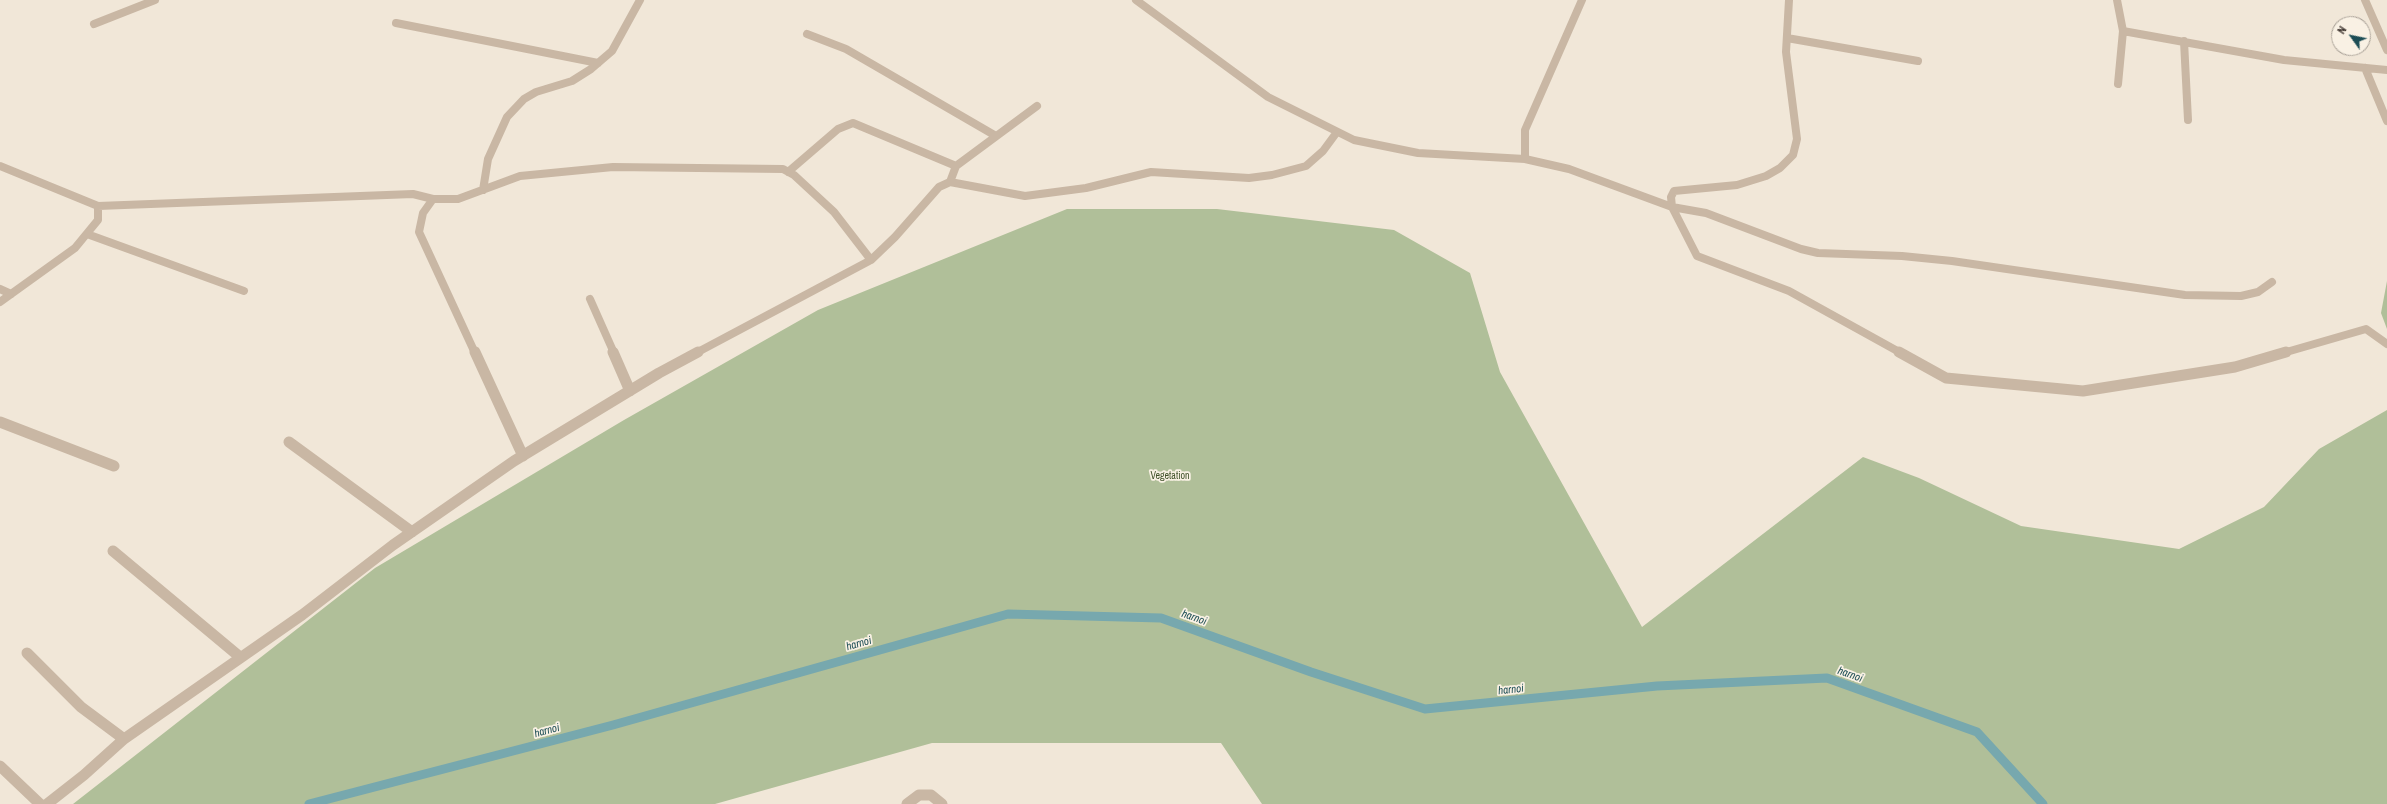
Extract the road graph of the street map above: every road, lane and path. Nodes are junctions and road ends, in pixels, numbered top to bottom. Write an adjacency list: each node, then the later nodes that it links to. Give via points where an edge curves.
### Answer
1 (155, 0): 8 (street)
2 (640, 0): 16 (street, via 612,51)
3 (1136, 0): 23 (street, via 1268,97)
4 (1582, 0): 25 (street, via 1525,130)
5 (1789, 0): 12 (street)
6 (2117, 0): 10 (street)
7 (2365, 0): 14 (street)
8 (94, 24)
9 (396, 24): 16 (street)
10 (2123, 31): 13 (street); 19 (street)
11 (807, 34): 24 (street, via 846,49)
12 (1787, 38): 15 (street); 33 (street, via 1789,80 1797,139 1793,155 1780,168 1766,176 1737,185 1674,191 1671,197)
13 (2184, 41): 17 (street, via 2284,60); 21 (street)
14 (2387, 50)
15 (1918, 61)
16 (598, 63): 30 (street, via 572,81 536,92 524,99 507,117 488,159)
17 (2364, 68): 18 (street); 22 (street)
18 (2387, 70)
19 (2118, 84)
20 (1037, 106): 24 (street)
21 (2188, 120)
22 (2387, 121)
23 (1337, 132): 25 (street, via 1354,140 1418,153); 29 (street, via 1323,151 1306,166 1272,176 1249,178 1151,172 1086,188 1025,196)
24 (996, 136): 27 (street)
25 (1525, 159): 33 (street, via 1569,169)
26 (0, 166): 32 (street)
27 (956, 166): 28 (street, via 853,123 838,129); 29 (street)
28 (788, 172): 30 (street, via 783,169 750,167 613,167 520,176); 35 (street, via 834,212)
29 (950, 182): 35 (street, via 939,187)
30 (483, 190): 31 (street, via 458,199)
31 (433, 199): 32 (street, via 413,194); 46 (street, via 423,213 419,232)
32 (98, 206): 34 (street, via 98,220)
33 (1672, 206): 36 (street, via 1706,213 1818,253 1902,256 1952,261 2185,295 2241,296 2258,292); 42 (street, via 1697,256 1789,291 1946,378 2082,391 2235,367 2366,330)
34 (87, 234): 38 (street); 39 (street, via 75,248)
35 (871, 260): 43 (street)
36 (2272, 282)
37 (0, 289): 39 (street)
38 (244, 291)
39 (11, 294): 41 (street)
40 (590, 299): 43 (street)
41 (0, 302)
42 (2387, 344)
43 (630, 391): 46 (street)
44 (0, 422): 47 (street)
45 (289, 442): 48 (street)
46 (523, 456): 48 (street)
47 (114, 466)
48 (412, 532): 51 (street, via 302,615)
49 (113, 551): 51 (street)
50 (27, 653): 52 (street, via 81,707)
51 (240, 657): 52 (street)
52 (124, 739): 55 (street)
53 (0, 766): 54 (street)
54 (40, 804)
55 (47, 804)
56 (907, 804): 57 (street, via 919,795 931,795)
57 (942, 804)

